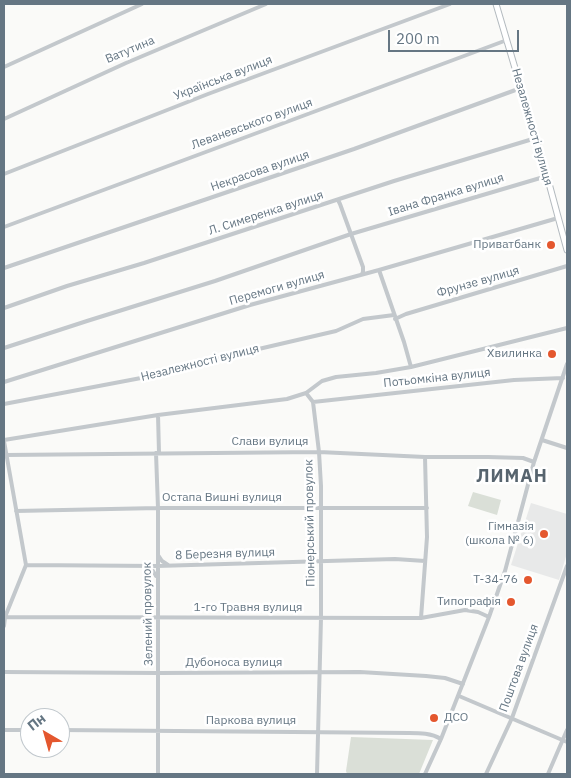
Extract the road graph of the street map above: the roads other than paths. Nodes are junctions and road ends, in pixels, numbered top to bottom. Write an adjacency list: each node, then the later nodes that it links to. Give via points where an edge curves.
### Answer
1 (142, 4): 6 (street)
2 (266, 4): 8 (street, Ватутина, via 126,62)
3 (450, 4): 10 (street, Українська вулиця)
4 (496, 4): 5 (main road, Незалежності вулиця)
5 (506, 40): 7 (main road, Незалежності вулиця); 14 (street, Леваневського вулиця)
6 (4, 67)
7 (521, 88): 9 (main road, Незалежності вулиця); 18 (street, Некрасова вулиця, via 308,165)
8 (4, 119)
9 (536, 138): 11 (main road, Незалежності вулиця); 12 (street, Л. Симеренка вулиця)
10 (4, 174)
11 (547, 176): 13 (main road, Незалежності вулиця); 15 (street, Івана Франка вулиця)
12 (338, 200): 15 (street); 21 (street, Л. Симеренка вулиця)
13 (558, 218): 16 (main road, Незалежності вулиця); 19 (street, Перемоги вулиця)
14 (4, 227)
15 (351, 234): 20 (street, via 363,267); 24 (street, Івана Франка вулиця)
16 (567, 250)
17 (567, 266): 22 (street, Фрунзе вулиця)
18 (4, 268)
19 (379, 270): 20 (street, Перемоги вулиця); 22 (street)
20 (362, 274): 28 (street, Перемоги вулиця, via 250,305)
21 (4, 308)
22 (395, 317): 26 (street); 31 (street, Незалежності вулиця, via 362,319 336,331 141,378)
23 (567, 328): 26 (street)
24 (4, 348)
25 (567, 364): 27 (street)
26 (411, 367): 29 (street, via 336,377 322,381)
27 (563, 378): 30 (street, Потьомкіна вулиця, via 514,380); 34 (street)
28 (4, 382)
29 (306, 393): 30 (street); 32 (street, via 287,399)
30 (313, 402): 36 (street, Піонерський провулок)
31 (4, 404)
32 (158, 415): 33 (street); 37 (street, Зелений провулок)
33 (4, 440): 38 (street)
34 (542, 440): 35 (street); 40 (street)
35 (567, 448)
36 (319, 452): 37 (street, Слави вулиця); 39 (street, Слави вулиця); 42 (street, Піонерський провулок)
37 (158, 453): 38 (street, Слави вулиця); 41 (street, Зелений провулок)
38 (6, 455): 44 (street)
39 (425, 457): 40 (street, Слави вулиця, via 523,458); 43 (street)
40 (534, 462): 55 (street, via 505,571)
41 (158, 508): 42 (street, Остапа Вишні вулиця); 44 (street, Остапа Вишні вулиця); 45 (street, Зелений провулок)
42 (321, 508): 43 (street, Остапа Вишні вулиця); 46 (street, Піонерський провулок)
43 (427, 508): 47 (street)
44 (16, 511): 48 (street)
45 (158, 552): 50 (street, Зелений провулок); 51 (street, via 158,557)
46 (320, 561): 47 (street, 8 Березня вулиця, via 395,558); 51 (street, 8 Березня вулиця); 57 (street, Піонерський провулок)
47 (425, 561): 58 (street)
48 (26, 564): 49 (street, 8 Березня вулиця); 54 (street)
49 (142, 566): 50 (street, 8 Березня вулиця); 53 (street, via 153,571)
50 (157, 566): 51 (street, 8 Березня вулиця); 53 (street, Зелений провулок)
51 (170, 566)
52 (567, 566): 65 (street, Поштова вулиця)
53 (158, 580): 56 (street, Зелений провулок)
54 (5, 617): 56 (street, 1-го Травня вулиця); 59 (street)
55 (489, 617): 58 (street, 1-го Травня вулиця, via 465,610); 63 (street)
56 (158, 618): 57 (street, 1-го Травня вулиця); 61 (street, Зелений провулок)
57 (321, 618): 58 (street, 1-го Травня вулиця); 62 (street, Піонерський провулок)
58 (421, 618)
59 (4, 624)
60 (4, 672): 61 (street, Дубоноса вулиця)
61 (158, 673): 62 (street, Дубоноса вулиця); 70 (street, Зелений провулок)
62 (319, 673): 63 (street, Дубоноса вулиця, via 426,676); 71 (street, Піонерський провулок)
63 (463, 684): 64 (street)
64 (459, 696): 65 (street); 72 (street)
65 (512, 718): 73 (street); 77 (street, Поштова вулиця)
66 (4, 730): 67 (street)
67 (20, 730)
68 (70, 730): 70 (street, Паркова вулиця)
69 (567, 730): 73 (street)
70 (158, 731): 71 (street, Паркова вулиця); 74 (street, Зелений провулок)
71 (318, 732): 72 (street, Паркова вулиця, via 428,734); 75 (street, Піонерський провулок)
72 (441, 739): 76 (street)
73 (565, 741): 78 (street)
74 (158, 774)
75 (318, 774)
76 (425, 774)
77 (486, 774)
78 (548, 774)

